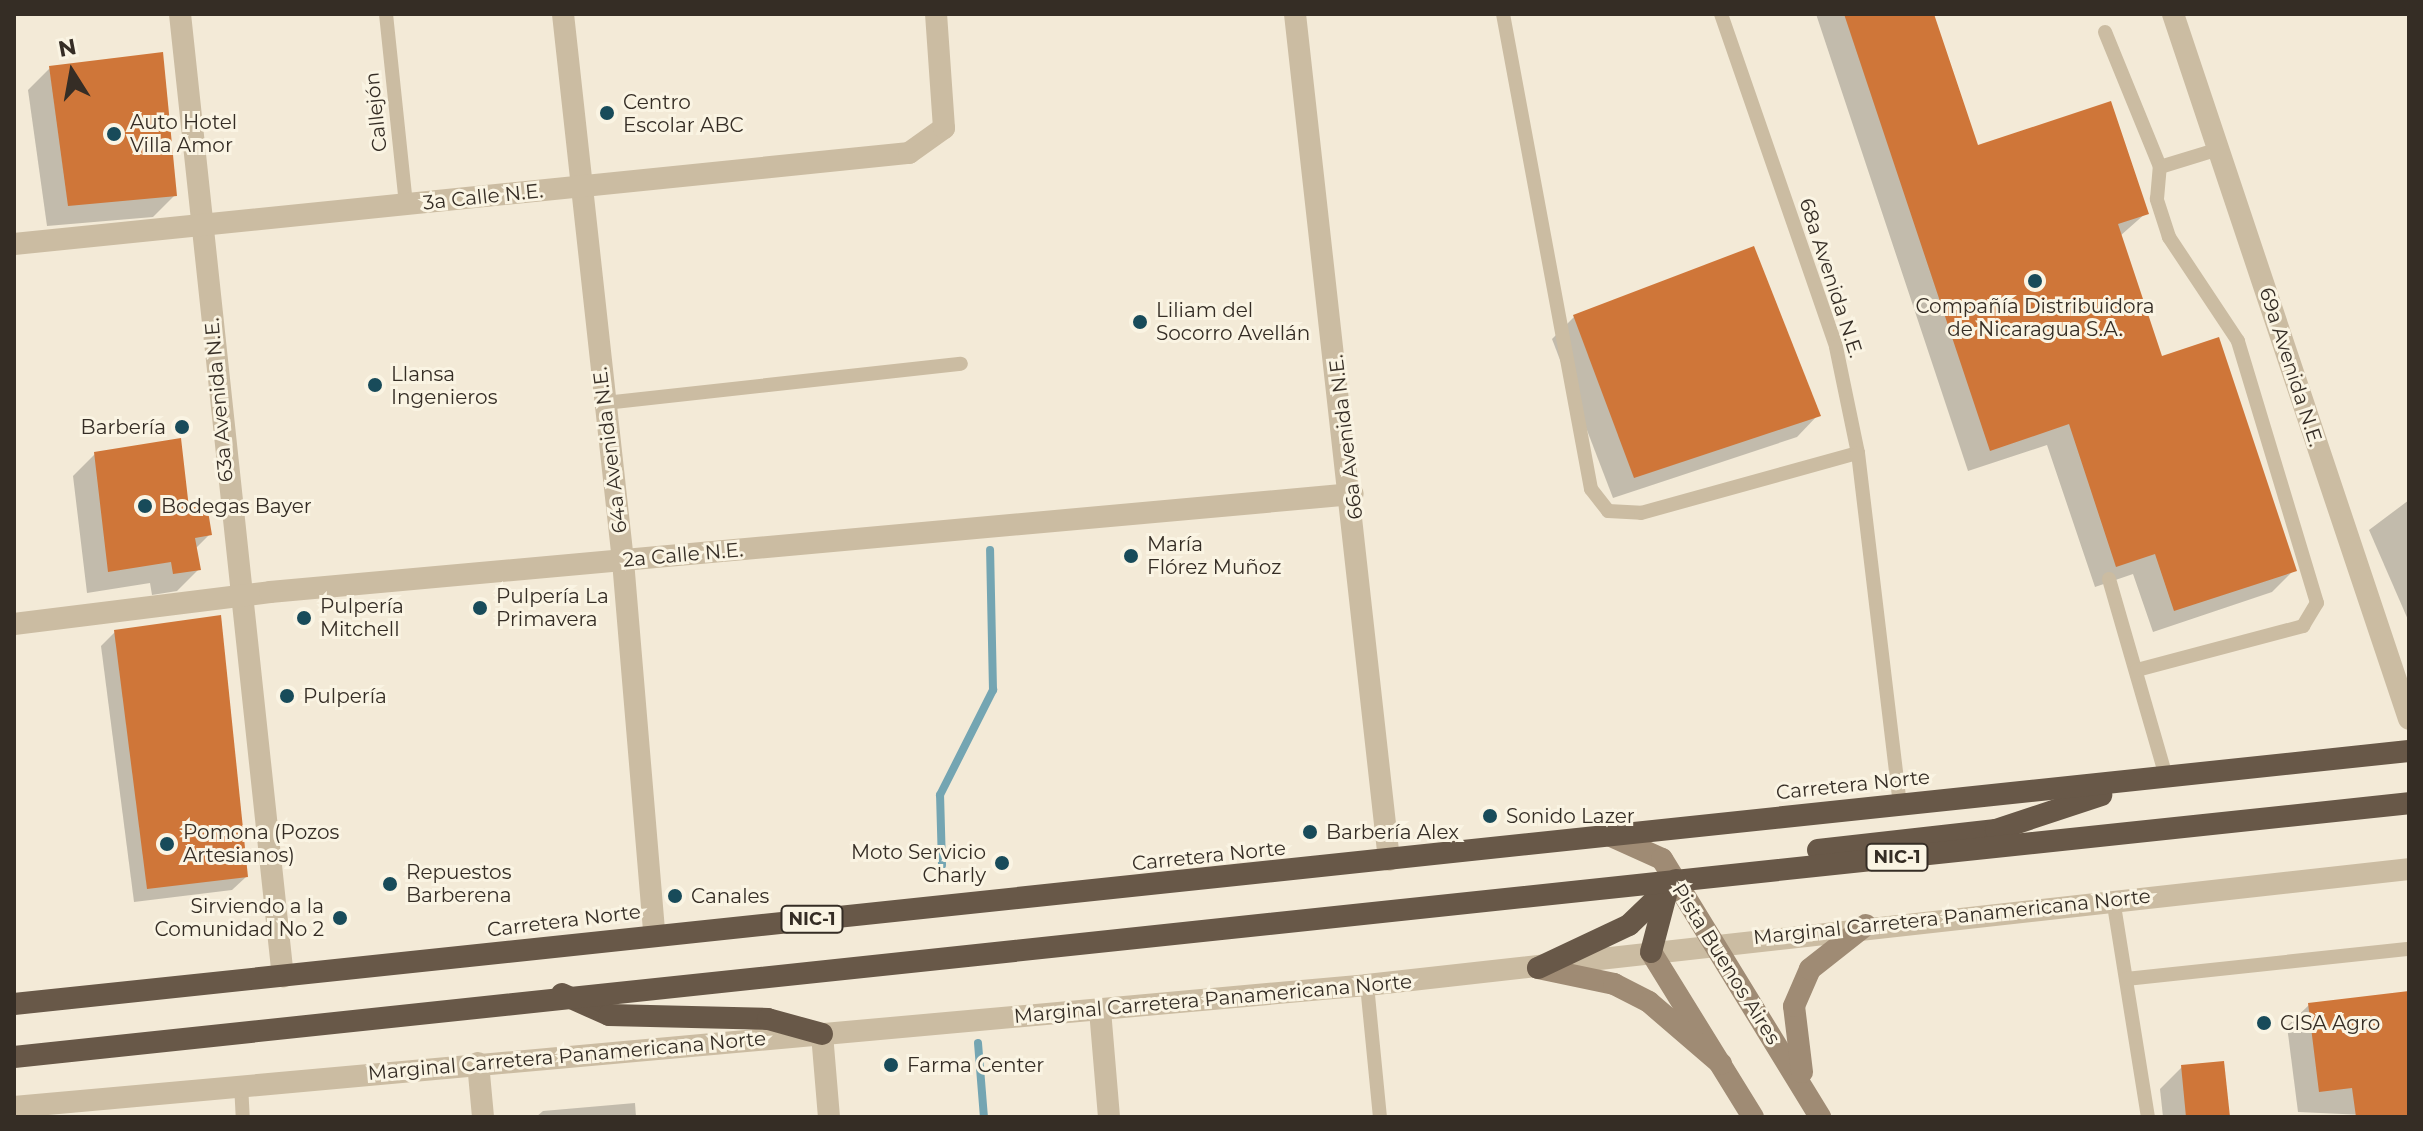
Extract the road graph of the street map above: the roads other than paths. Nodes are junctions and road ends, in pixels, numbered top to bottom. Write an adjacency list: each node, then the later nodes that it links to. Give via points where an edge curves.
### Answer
1 (180, 14): 14 (street, 63a Avenida N.E.)
2 (386, 14): 13 (lane, Callejón)
3 (563, 14): 12 (street, 64a Avenida N.E.)
4 (936, 14): 12 (street, 3a Calle N.E., via 944,128 909,153)
5 (1295, 14): 19 (street, 66a Avenida N.E.)
6 (1503, 14): 18 (lane, via 1591,489 1608,511 1641,513)
7 (1721, 14): 18 (lane, 68a Avenida N.E., via 1836,347)
8 (2173, 14): 10 (street, 69a Avenida N.E.)
9 (2105, 32): 11 (lane)
10 (2219, 149): 11 (lane); 25 (street, 69a Avenida N.E.)
11 (2160, 167): 24 (lane, via 2157,199 2169,237 2238,341 2317,603 2303,626)
12 (580, 187): 13 (street, 3a Calle N.E.); 17 (street, 64a Avenida N.E.)
13 (406, 205): 14 (street, 3a Calle N.E.)
14 (202, 226): 15 (street, 3a Calle N.E.); 22 (street, 63a Avenida N.E.)
15 (14, 244)
16 (961, 364): 17 (lane)
17 (605, 403): 20 (street, 64a Avenida N.E.)
18 (1858, 453): 29 (lane, 68a Avenida N.E.)
19 (1353, 494): 20 (street, 2a Calle N.E.); 32 (street, 66a Avenida N.E.)
20 (623, 561): 22 (street, 2a Calle N.E.); 37 (street, 64a Avenida N.E.)
21 (2109, 579): 24 (lane)
22 (237, 595): 23 (street, 2a Calle N.E.); 42 (street, 63a Avenida N.E.)
23 (14, 624)
24 (2137, 670): 27 (lane)
25 (2409, 719)
26 (2409, 751): 27 (highway, Carretera Norte / NIC-1)
27 (2167, 780): 28 (highway, Carretera Norte / NIC-1)
28 (2136, 784): 29 (highway, Carretera Norte / NIC-1); 34 (highway, via 1996,830 1712,862)
29 (1900, 803): 31 (highway, Carretera Norte / NIC-1)
30 (2409, 803): 34 (highway, NIC-1)
31 (1611, 836): 32 (highway, Carretera Norte / NIC-1); 34 (main road, Pista Buenos Aires, via 1642,845)
32 (1389, 860): 37 (highway, Carretera Norte / NIC-1)
33 (2409, 869): 35 (street, Marginal Carretera Panamericana Norte)
34 (1675, 881): 38 (main road, Pista Buenos Aires); 40 (highway, via 1659,905); 41 (highway, via 1629,925); 45 (highway, NIC-1)
35 (2113, 899): 36 (street, Marginal Carretera Panamericana Norte); 43 (lane)
36 (1866, 925): 38 (street, Marginal Carretera Panamericana Norte); 54 (main road, via 1810,969 1794,1006 1794,1050)
37 (654, 934): 42 (highway, Carretera Norte / NIC-1)
38 (1714, 943): 40 (street, Marginal Carretera Panamericana Norte); 54 (main road, Pista Buenos Aires)
39 (2409, 949): 43 (lane)
40 (1651, 952): 41 (street, Marginal Carretera Panamericana Norte); 51 (main road)
41 (1538, 968): 44 (street, Marginal Carretera Panamericana Norte); 51 (main road, via 1614,984 1649,1002)
42 (283, 977): 46 (highway, Carretera Norte / NIC-1)
43 (2126, 979): 61 (lane)
44 (1367, 985): 47 (street, Marginal Carretera Panamericana Norte); 59 (lane)
45 (561, 994): 48 (highway, via 609,1015 768,1019); 49 (highway, NIC-1)
46 (14, 1004)
47 (1100, 1010): 48 (street, Marginal Carretera Panamericana Norte); 58 (street)
48 (822, 1034): 50 (street, Marginal Carretera Panamericana Norte); 57 (street)
49 (14, 1057)
50 (478, 1063): 52 (street, Marginal Carretera Panamericana Norte); 56 (street)
51 (1721, 1064): 60 (main road)
52 (241, 1084): 53 (street, Marginal Carretera Panamericana Norte); 55 (lane)
53 (14, 1107)
54 (1817, 1112)
55 (243, 1117)
56 (483, 1117)
57 (829, 1117)
58 (1109, 1117)
59 (1380, 1117)
60 (1753, 1117)
61 (2148, 1117)

